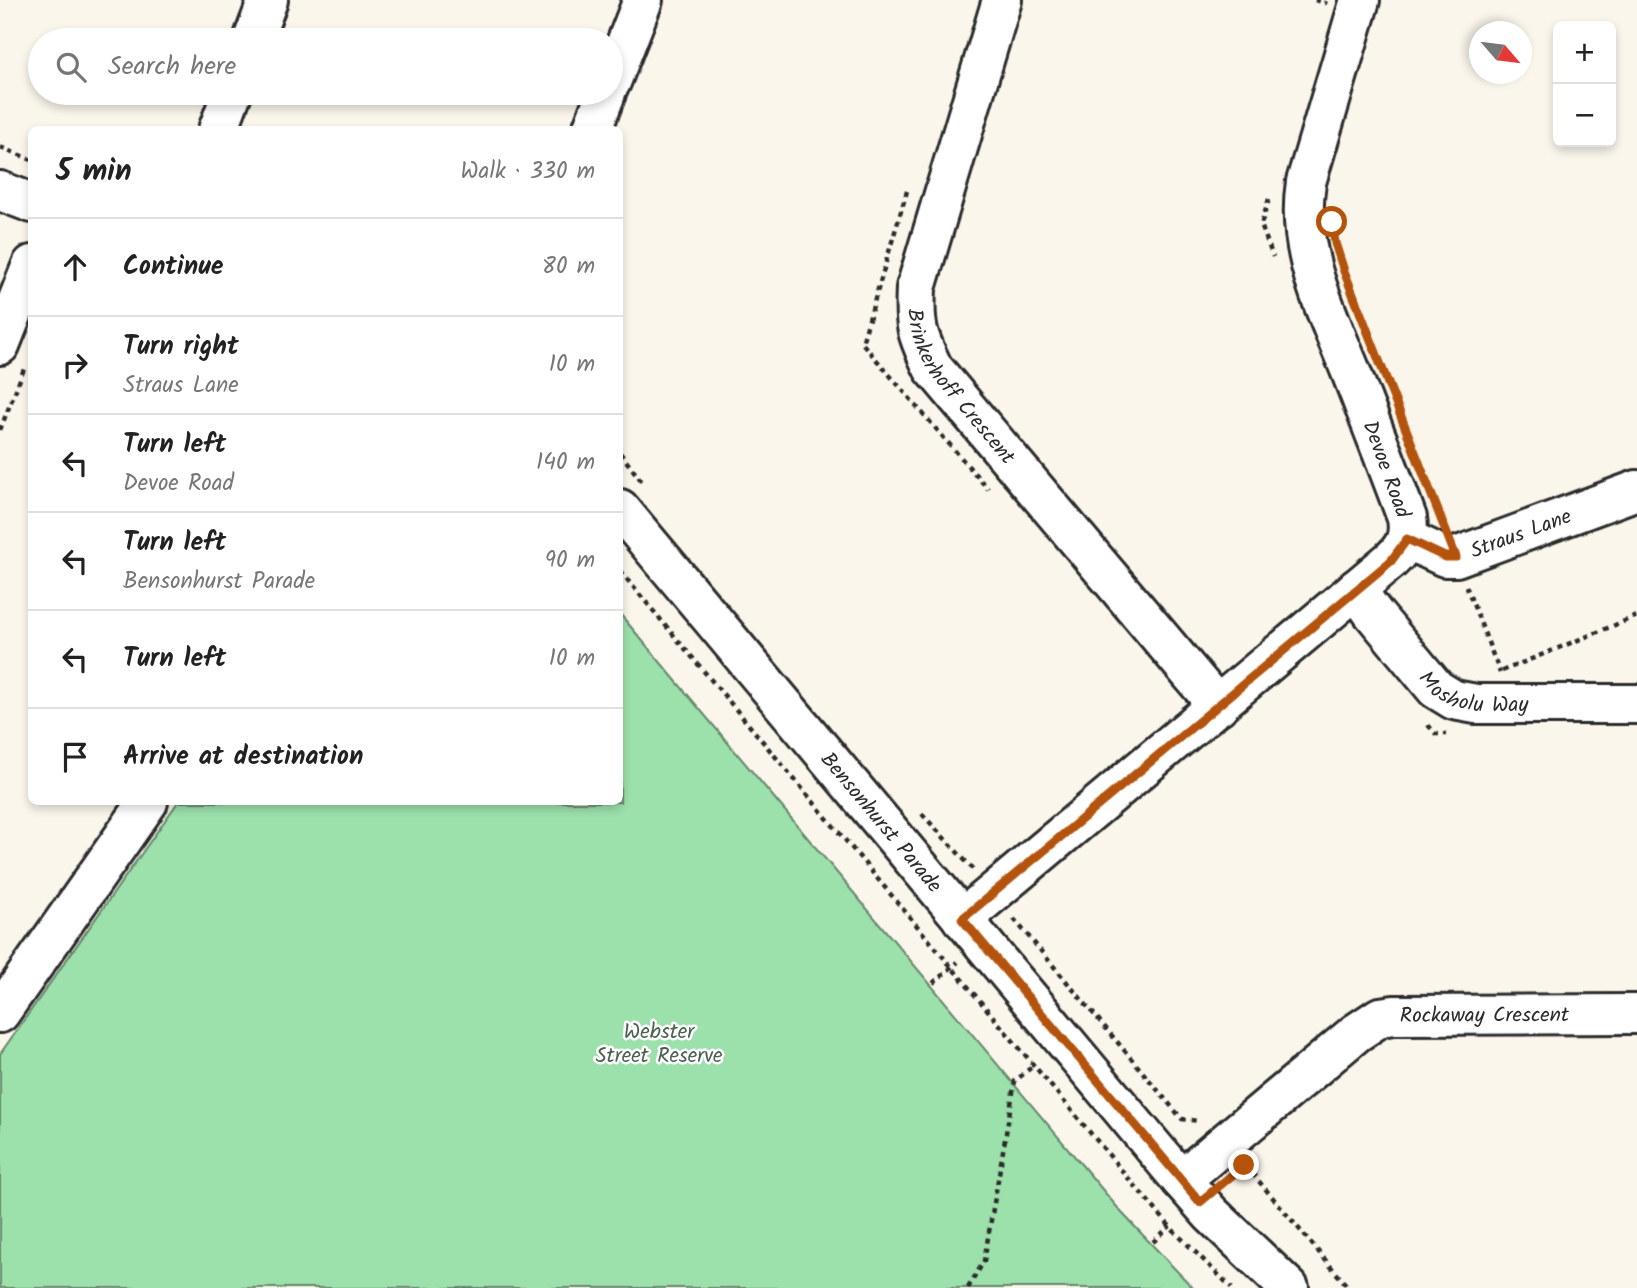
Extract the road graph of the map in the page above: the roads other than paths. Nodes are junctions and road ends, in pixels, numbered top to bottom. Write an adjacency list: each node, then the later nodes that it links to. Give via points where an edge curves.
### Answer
1 (268, 0): 5 (street)
2 (643, 0): 6 (street)
3 (1002, 0): 20 (street, Brinkerhoff Crescent, via 916,288 915,320 921,343 933,368)
4 (1360, 0): 17 (street, Devoe Road, via 1306,182 1303,230 1313,276 1408,518)
5 (258, 28)
6 (623, 51)
7 (227, 105): 9 (street)
8 (601, 105): 10 (street)
9 (220, 126)
10 (594, 126)
11 (0, 191): 12 (street)
12 (28, 202)
13 (28, 283): 14 (street)
14 (13, 352)
15 (1637, 490): 17 (street, Straus Lane, via 1456,557 1445,557)
16 (623, 513): 22 (street, Bensonhurst Parade)
17 (1407, 539): 18 (street, Devoe Road, via 1391,561)
18 (1356, 589): 19 (street, Mosholu Way, via 1436,688 1454,701); 20 (street, Devoe Road)
19 (1637, 704)
20 (1218, 706): 22 (street, Devoe Road)
21 (146, 805): 23 (street)
22 (962, 919): 25 (street, Bensonhurst Parade)
23 (0, 1013)
24 (1637, 1014): 25 (street, Rockaway Crescent, via 1380,1017 1356,1032)
25 (1190, 1191): 26 (street, Bensonhurst Parade)
26 (1289, 1288)

